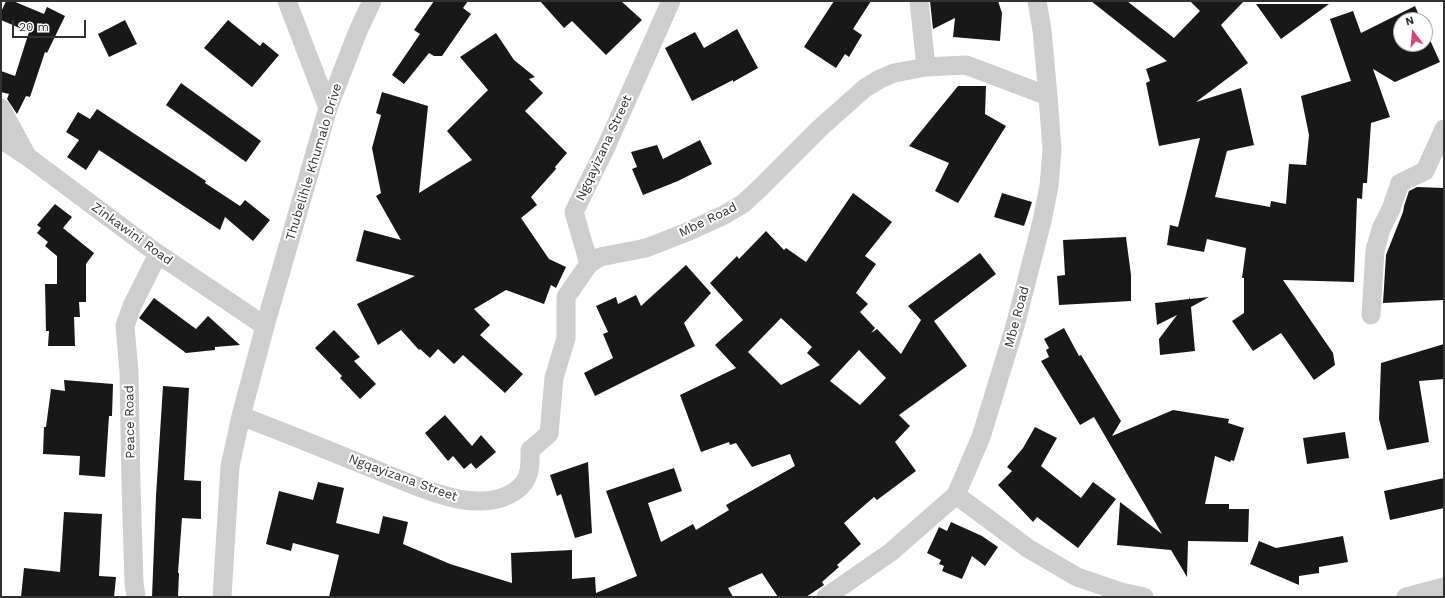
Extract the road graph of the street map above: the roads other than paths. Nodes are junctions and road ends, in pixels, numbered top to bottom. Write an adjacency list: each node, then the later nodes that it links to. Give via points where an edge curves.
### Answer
1 (287, 1): 9 (street)
2 (372, 1): 9 (street, Thubelihle Khumalo Drive)
3 (671, 1): 14 (street, Ngqayizana Street, via 574,212)
4 (919, 1): 6 (street)
5 (1037, 1): 7 (street)
6 (926, 67): 7 (street, Mbe Road, via 966,65); 14 (street, Mbe Road, via 894,73 865,88 820,128 761,188 724,215 646,248 600,257)
7 (1048, 96): 18 (street, Mbe Road, via 1052,150 1049,186 1042,221 1015,326 981,437)
8 (1, 108): 12 (street)
9 (328, 108): 16 (street, Thubelihle Khumalo Drive)
10 (1444, 129): 15 (street, via 1425,171 1400,183 1391,209 1380,229 1375,250)
11 (1, 139): 12 (street, Zinkawini Road)
12 (28, 157): 13 (street, Zinkawini Road)
13 (158, 254): 16 (street, Zinkawini Road); 20 (street, Peace Road, via 125,326 130,379 130,485)
14 (589, 264): 17 (street, Ngqayizana Street, via 566,297 566,338 554,378 549,434 530,450 527,478 520,488 510,494 480,502 462,500 411,484)
15 (1371, 315)
16 (265, 326): 17 (street)
17 (241, 416): 21 (street, via 230,466)
18 (956, 495): 22 (street, Mbe Road, via 891,552); 23 (street, via 1029,549 1077,576 1121,592)
19 (1444, 587): 24 (street)
20 (136, 597)
21 (222, 597)
22 (826, 597)
23 (1144, 597)
24 (1406, 597)

